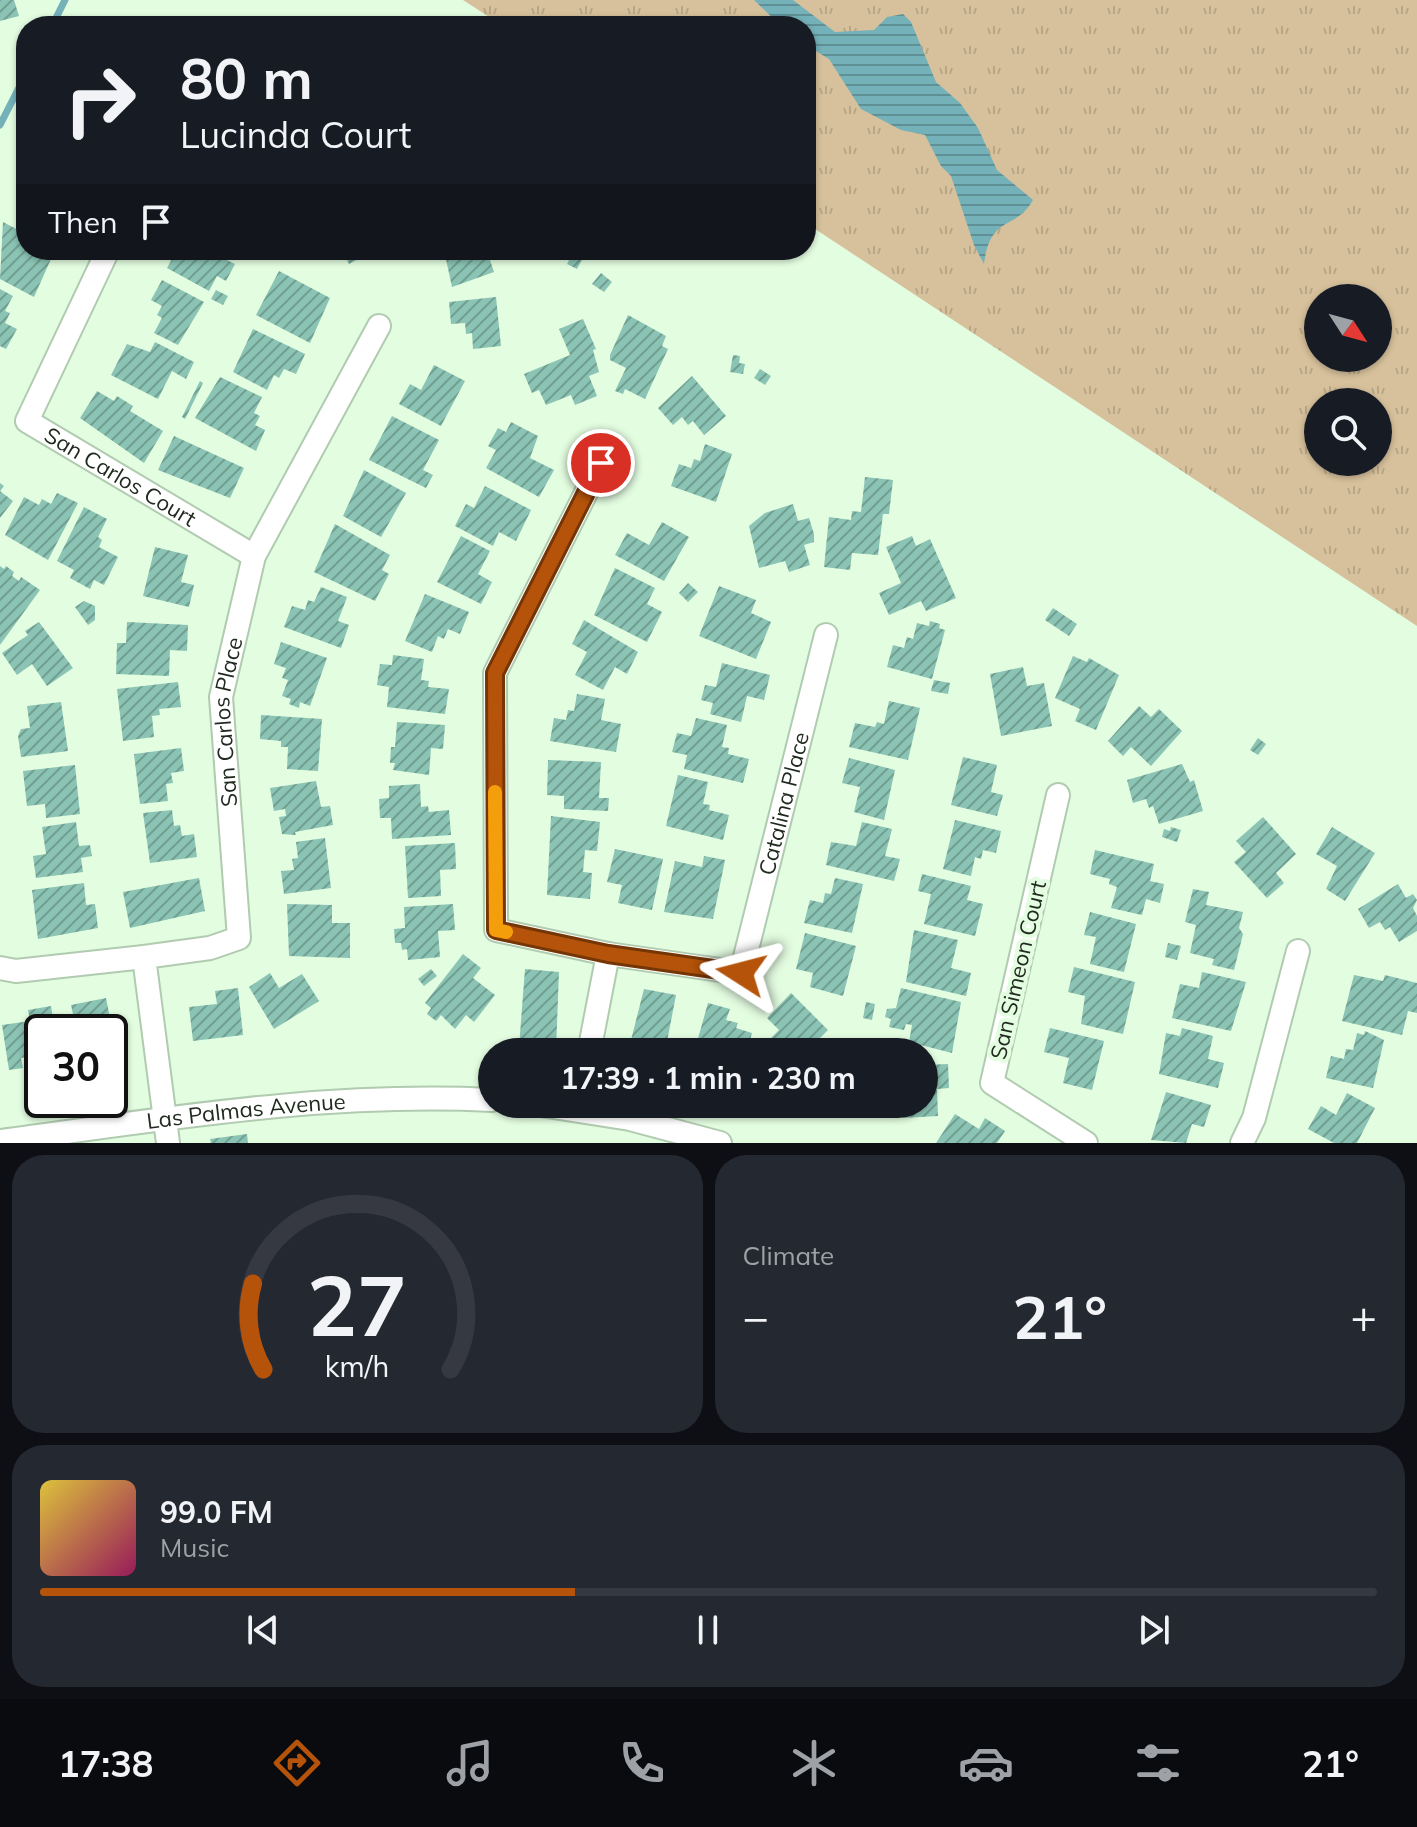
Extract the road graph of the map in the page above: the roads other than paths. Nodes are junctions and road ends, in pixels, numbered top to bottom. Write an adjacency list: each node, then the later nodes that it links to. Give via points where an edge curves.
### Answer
1 (103, 260): 4 (street, San Carlos Court, via 27,421)
2 (379, 326): 4 (street, San Carlos Place)
3 (601, 463): 8 (street, via 495,673 496,930)
4 (254, 556): 9 (street, San Carlos Place, via 221,697 239,938 210,948)
5 (826, 635): 8 (street, Catalina Place, via 741,973)
6 (1058, 795): 18 (street, San Simeon Court, via 992,1083)
7 (1298, 951): 19 (street, via 1254,1118)
8 (608, 954): 11 (street)
9 (144, 957): 10 (street, via 16,971); 14 (street)
10 (0, 968)
11 (592, 1038)
12 (478, 1099): 14 (street, Las Palmas Avenue, via 331,1099)
13 (626, 1118): 17 (street)
14 (165, 1119): 15 (street, Las Palmas Avenue); 16 (street)
15 (0, 1141)
16 (168, 1143)
17 (720, 1143)
18 (1086, 1143)
19 (1242, 1143)

